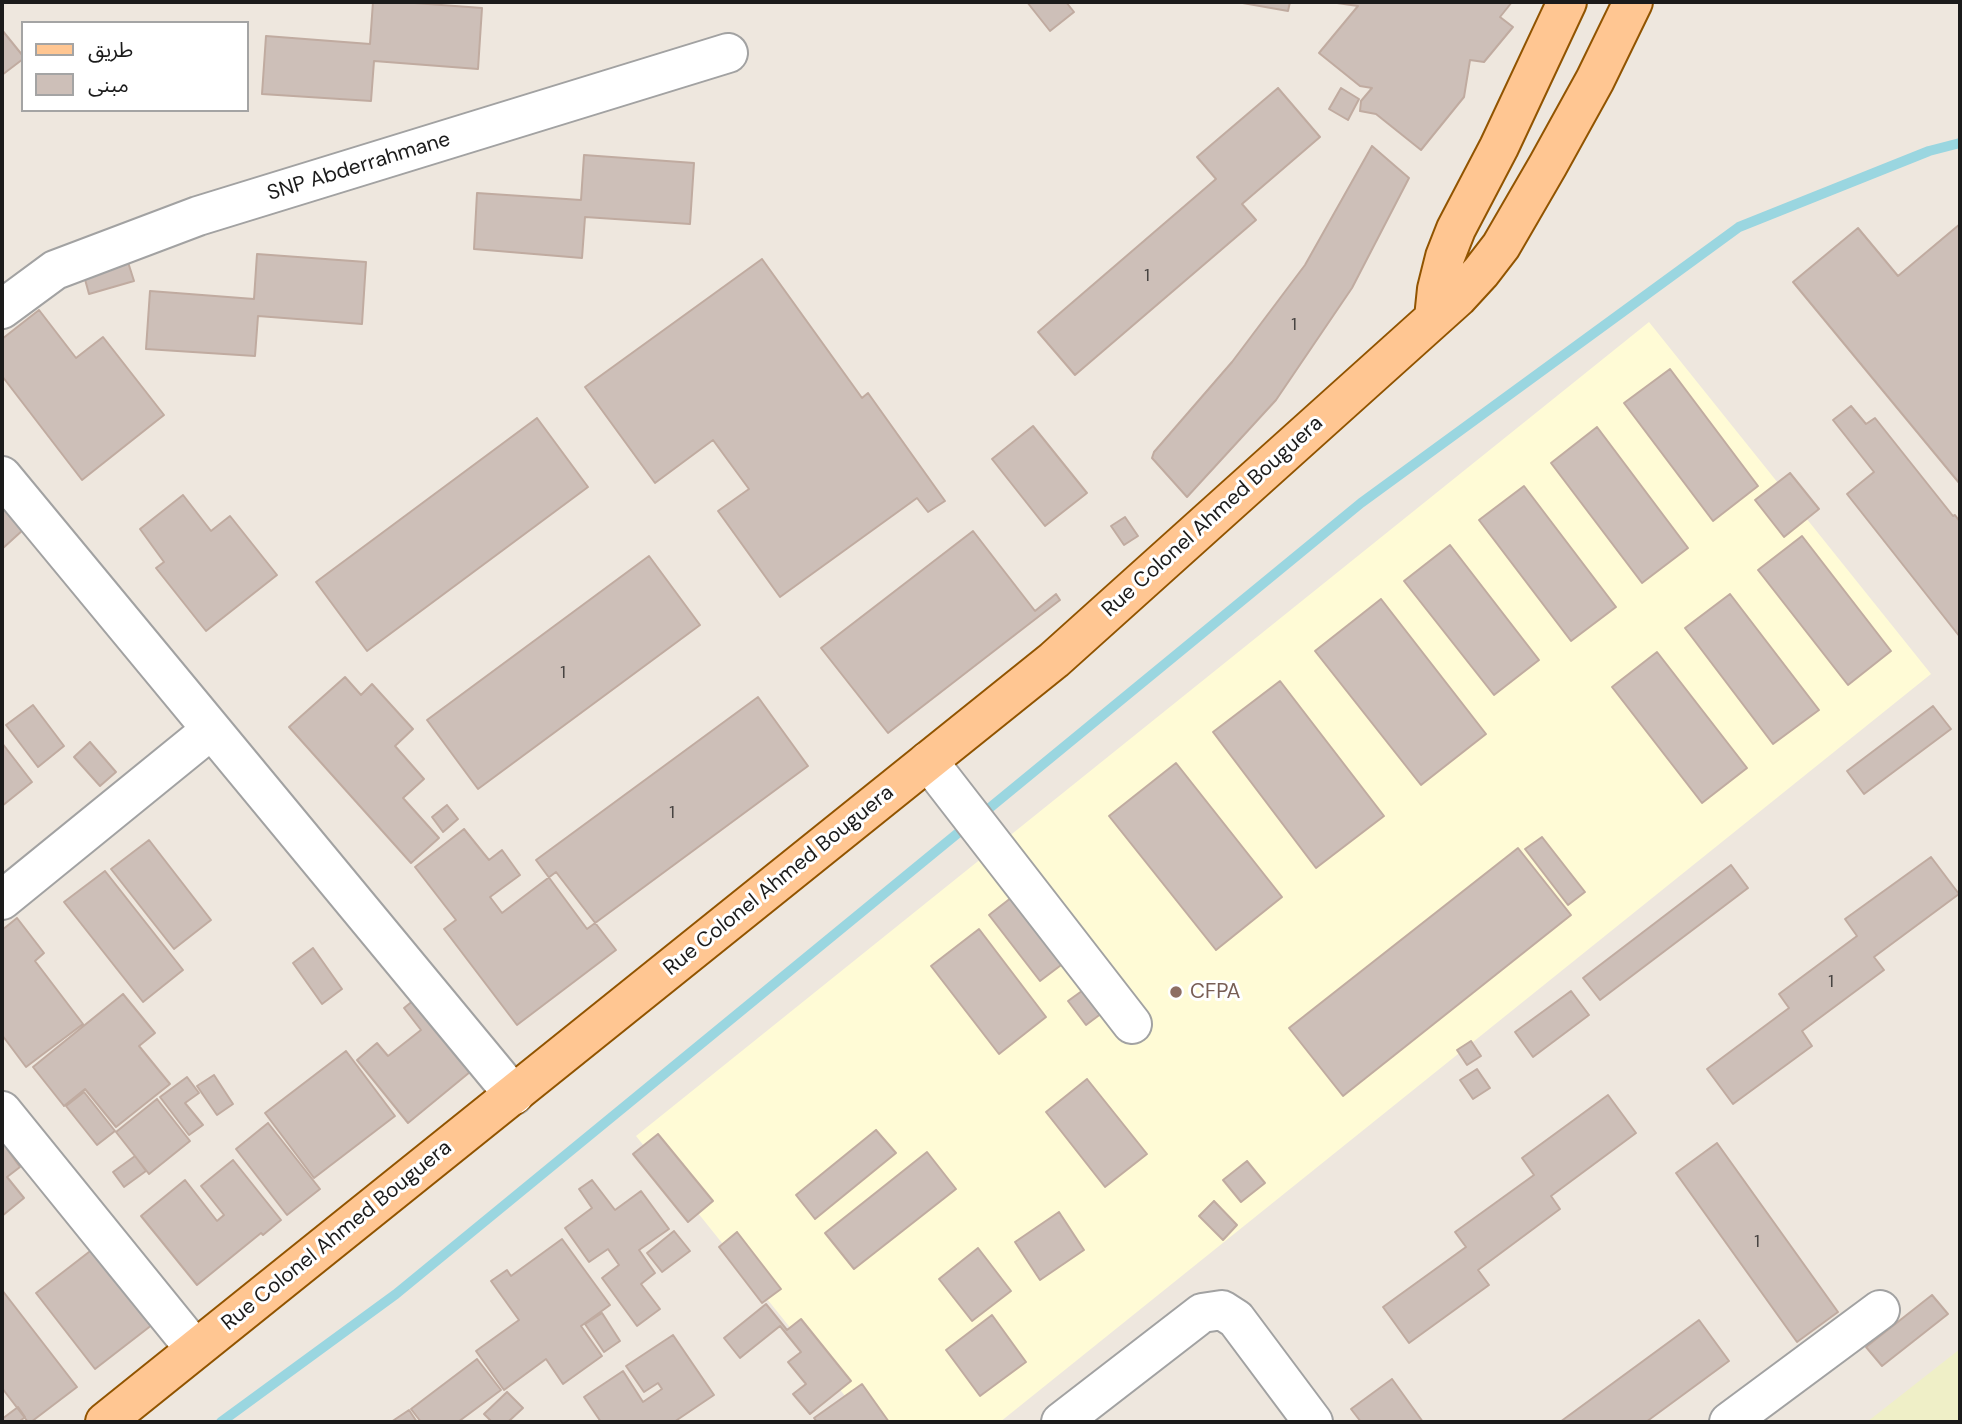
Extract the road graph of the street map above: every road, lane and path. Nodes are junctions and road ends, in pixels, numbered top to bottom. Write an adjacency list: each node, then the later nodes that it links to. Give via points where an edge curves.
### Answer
1 (1567, 2): 5 (main road, via 1456,229 1437,289)
2 (1633, 2): 5 (main road, Rue Colonel Ahmed Bouguera, via 1595,80 1501,246 1466,289)
3 (728, 53): 4 (street, SNP Abderrahmane, via 198,216 55,270)
4 (2, 309)
5 (1434, 318): 8 (main road, Rue Colonel Ahmed Bouguera, via 1054,660)
6 (2, 476): 7 (street)
7 (211, 730): 9 (street); 11 (street)
8 (928, 761): 10 (street); 11 (main road, Rue Colonel Ahmed Bouguera)
9 (2, 900)
10 (1132, 1024)
11 (514, 1095): 14 (main road, Rue Colonel Ahmed Bouguera)
12 (2, 1111): 14 (street)
13 (1880, 1310): 18 (street)
14 (195, 1349): 15 (main road, Rue Colonel Ahmed Bouguera)
15 (105, 1422)
16 (1061, 1422): 17 (street, via 1202,1313 1222,1310 1236,1319)
17 (1312, 1422)
18 (1729, 1422)

